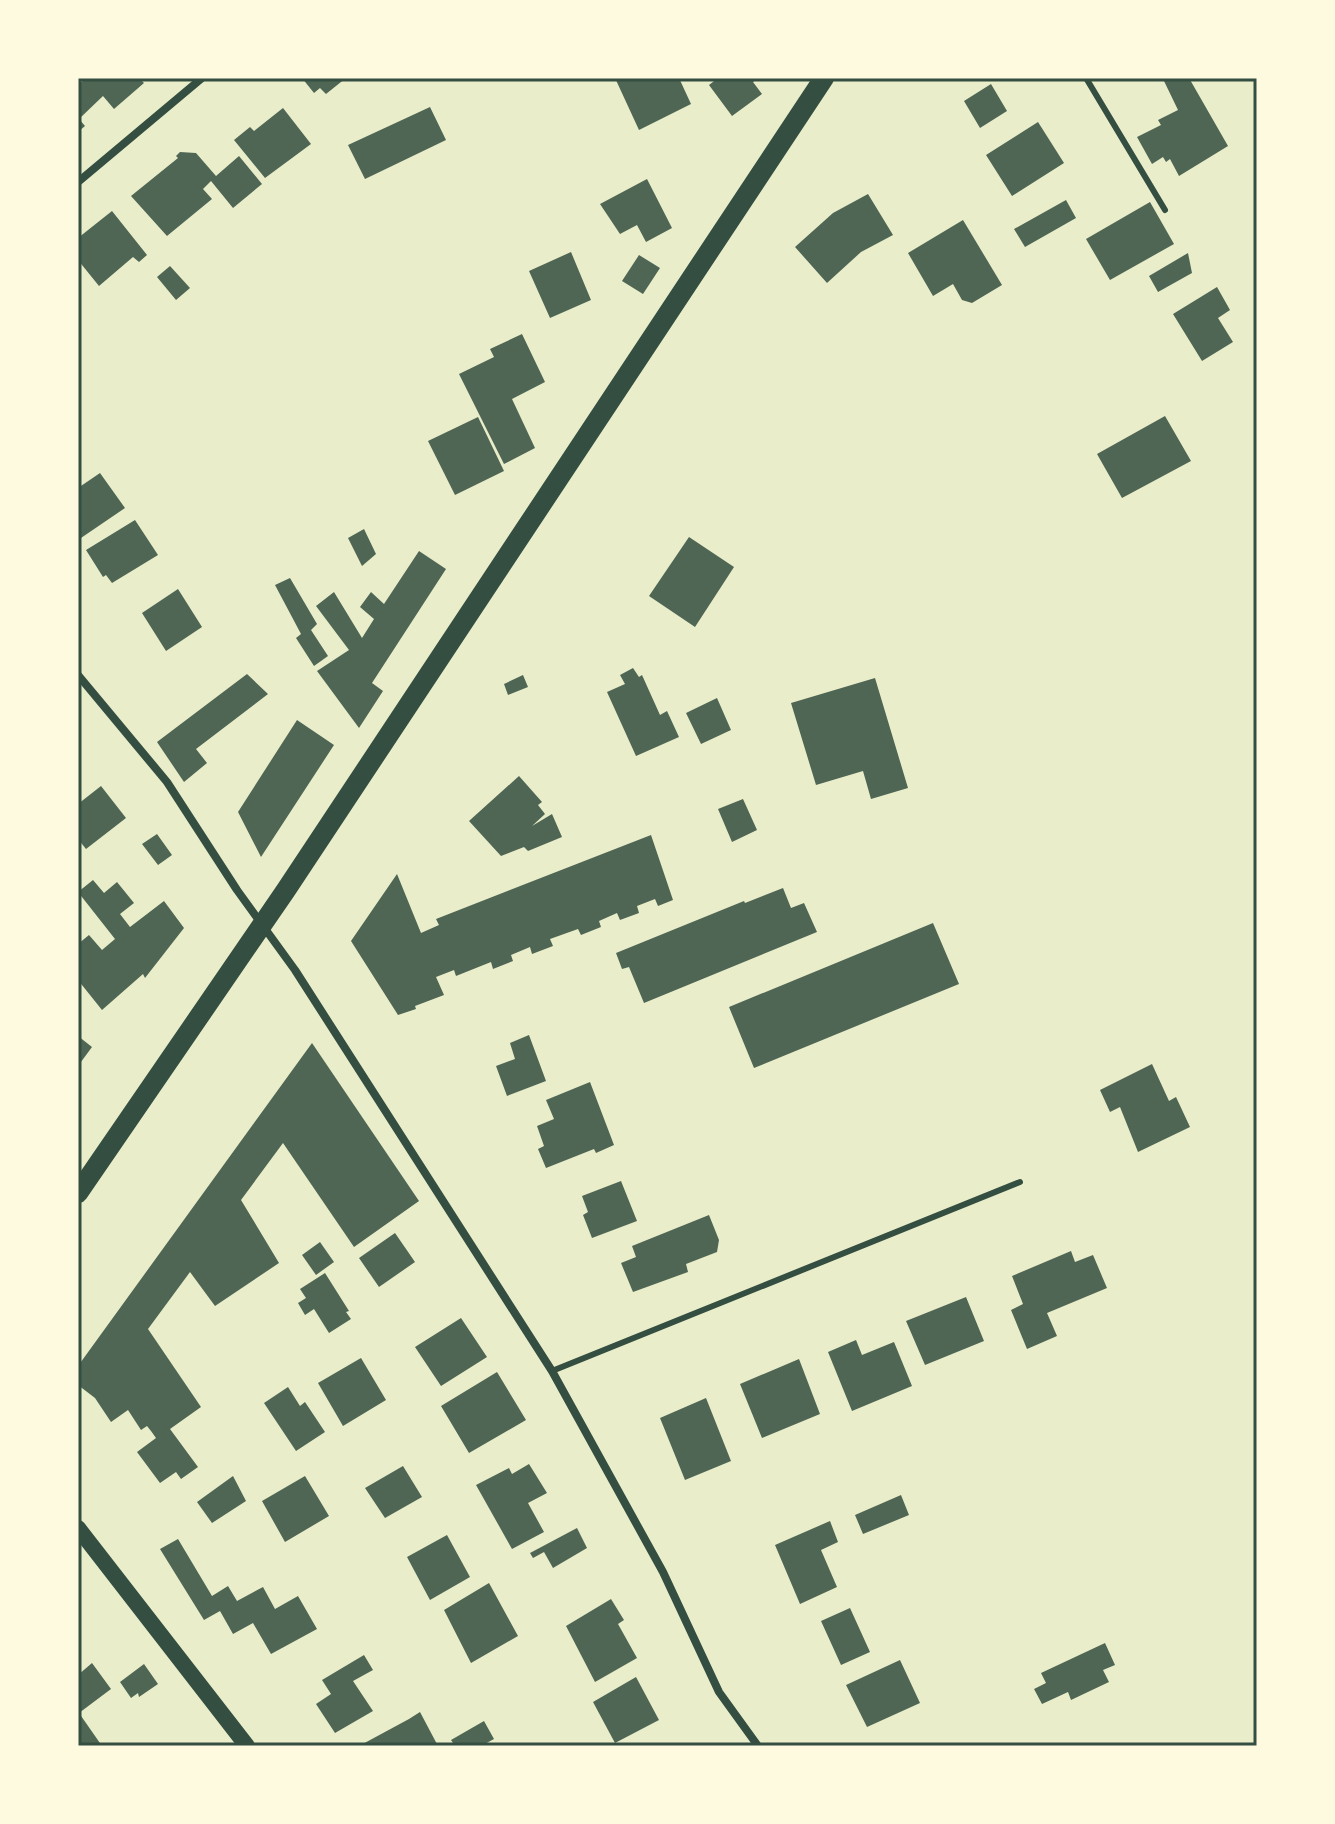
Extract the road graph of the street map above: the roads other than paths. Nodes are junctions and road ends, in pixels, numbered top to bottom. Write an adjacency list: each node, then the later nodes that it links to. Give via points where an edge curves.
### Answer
1 (202, 78): 4 (street)
2 (824, 78): 7 (main road)
3 (1086, 78): 5 (lane)
4 (78, 182)
5 (1165, 210)
6 (78, 675): 7 (street, via 167,782)
7 (261, 926): 9 (main road); 10 (street, via 295,970)
8 (1020, 1182): 10 (lane)
9 (78, 1193)
10 (552, 1371): 13 (street, via 663,1572 719,1692)
11 (78, 1528): 12 (main road)
12 (247, 1746)
13 (758, 1746)

